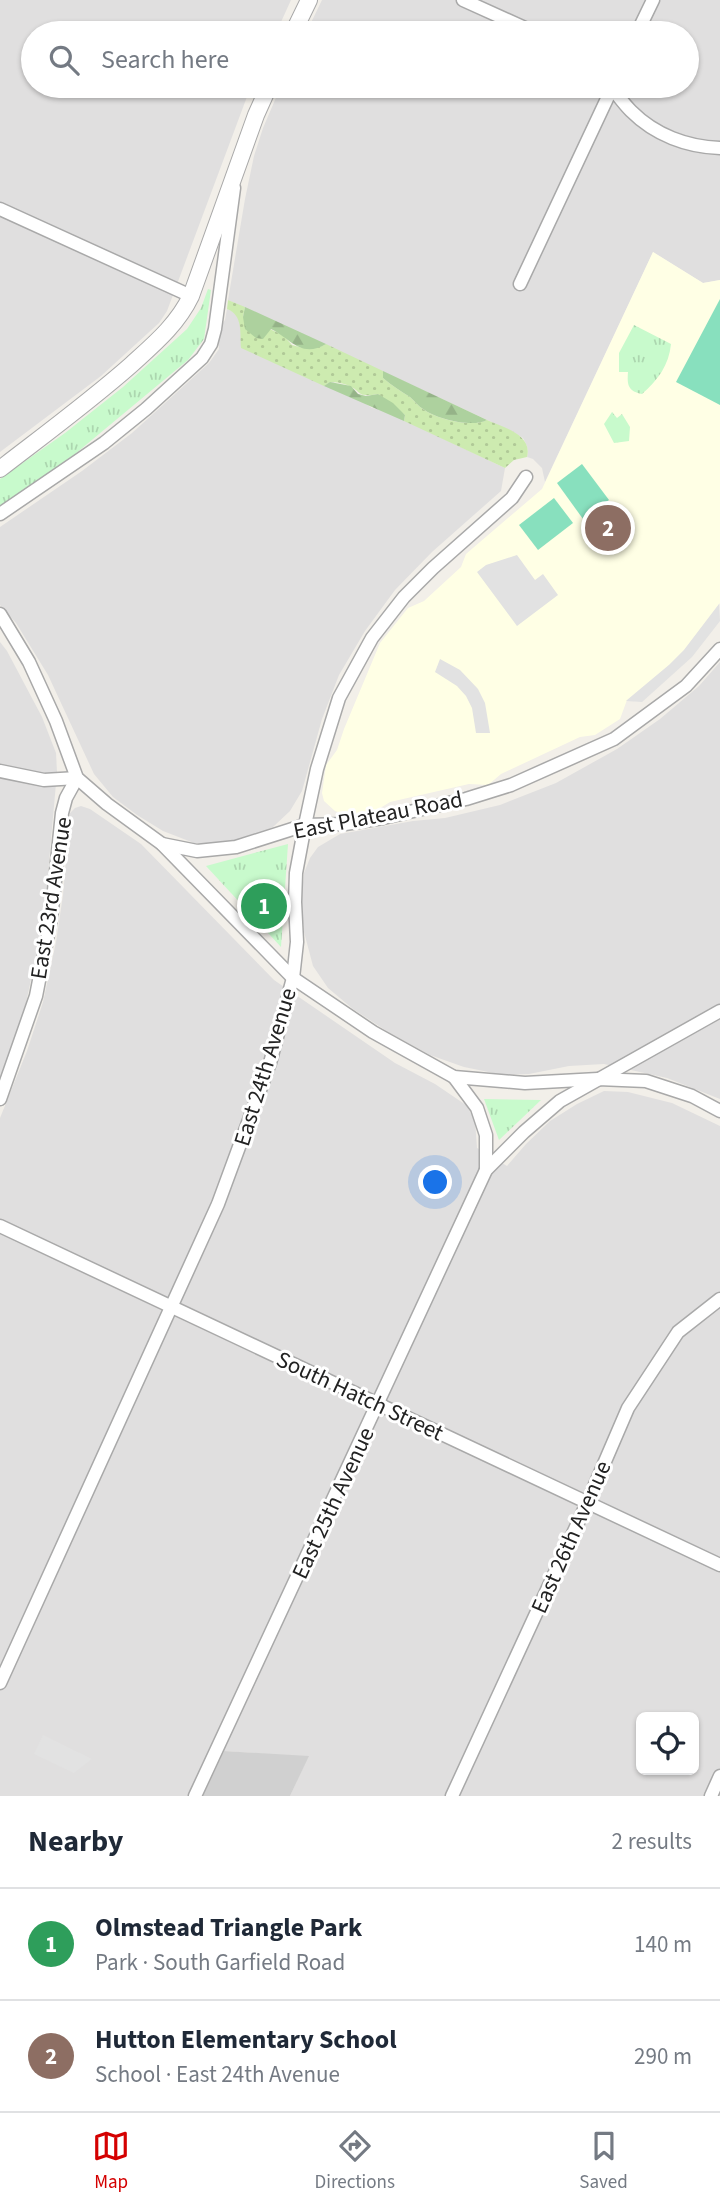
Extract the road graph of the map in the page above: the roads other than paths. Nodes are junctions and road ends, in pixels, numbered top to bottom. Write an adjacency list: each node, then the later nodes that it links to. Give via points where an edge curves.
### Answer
1 (309, 0): 4 (street)
2 (463, 0): 5 (street)
3 (653, 0): 6 (street)
4 (299, 21)
5 (509, 21)
6 (643, 21)
7 (264, 98): 11 (street)
8 (605, 98): 13 (street)
9 (620, 98): 10 (street, via 646,124 666,136)
10 (720, 148)
11 (236, 172): 14 (street); 17 (street, via 218,309 202,358 104,443)
12 (0, 209): 14 (street)
13 (520, 284)
14 (191, 296): 15 (street, via 167,333)
15 (0, 469)
16 (526, 477): 22 (street, East 24th Avenue, via 512,498 404,597 372,638 339,698)
17 (0, 514)
18 (0, 614): 21 (street, via 29,662)
19 (720, 649): 22 (street, East Plateau Road, via 686,686 614,739 511,785 383,818)
20 (0, 771): 21 (street, via 44,780)
21 (77, 778): 23 (street); 28 (street, East 23rd Avenue, via 62,813 51,919 36,996)
22 (305, 825): 23 (street, East Plateau Road, via 236,847 197,851); 24 (street, East 24th Avenue, via 296,873)
23 (162, 844): 24 (street)
24 (293, 978): 26 (street, via 373,1032); 33 (street, East 24th Avenue, via 235,1163)
25 (720, 1011): 27 (street)
26 (454, 1077): 27 (street, via 525,1083); 30 (street, East 25th Avenue, via 477,1108 486,1135)
27 (598, 1079): 29 (street, via 646,1081); 30 (street, East 25th Avenue, via 560,1101)
28 (0, 1099)
29 (720, 1111)
30 (486, 1170): 34 (street, East 25th Avenue)
31 (0, 1226): 33 (street, South Hatch Street)
32 (720, 1299): 35 (street, East 26th Avenue, via 678,1332 628,1408)
33 (171, 1307): 34 (street, South Hatch Street); 37 (street, East 24th Avenue)
34 (378, 1405): 35 (street, South Hatch Street); 39 (street, East 25th Avenue)
35 (588, 1502): 36 (street, South Hatch Street); 40 (street, East 26th Avenue)
36 (720, 1565)
37 (0, 1683)
38 (720, 1776): 41 (street)
39 (195, 1796)
40 (452, 1796)
41 (711, 1796)

